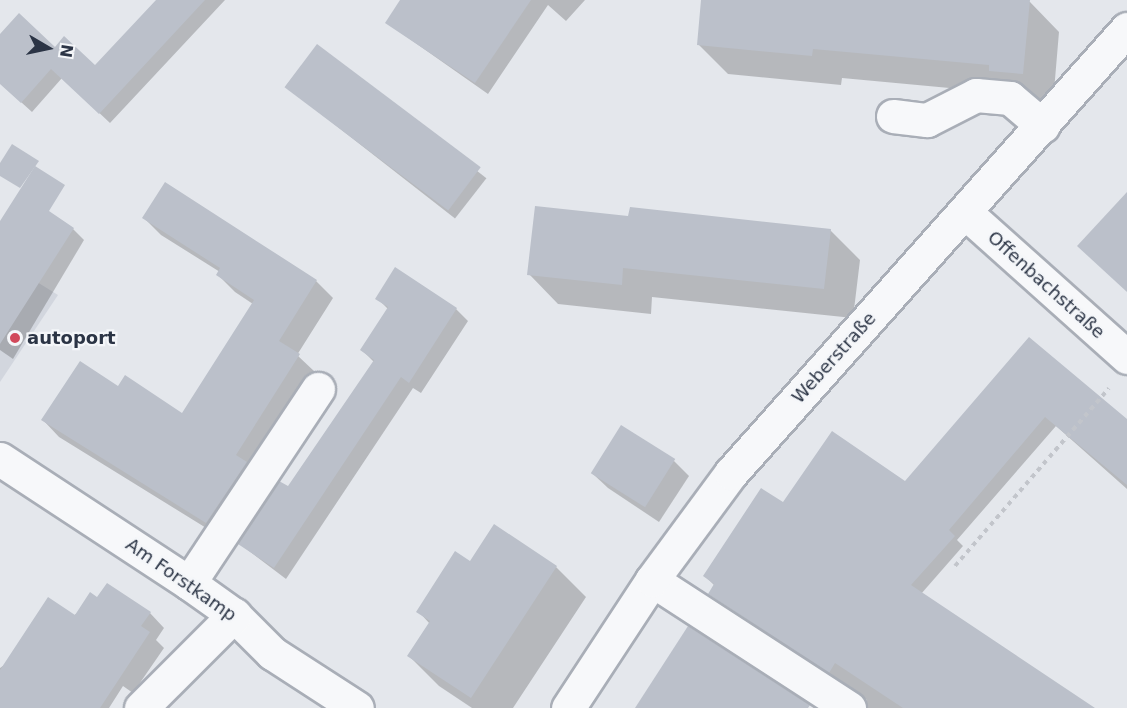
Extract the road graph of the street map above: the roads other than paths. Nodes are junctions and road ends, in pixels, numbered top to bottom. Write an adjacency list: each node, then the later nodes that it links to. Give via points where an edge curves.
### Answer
1 (1127, 29): 3 (street, Weberstraße)
2 (893, 116): 3 (street, via 927,120 976,95 1010,98)
3 (1043, 126): 4 (street, Weberstraße)
4 (966, 213): 5 (street, Offenbachstraße); 8 (street, Weberstraße, via 731,473)
5 (1127, 357)
6 (318, 389): 9 (street)
7 (0, 459): 9 (street, Am Forstkamp)
8 (652, 580): 13 (street, Weberstraße); 14 (street)
9 (189, 583): 10 (street, Am Forstkamp)
10 (234, 615): 11 (street); 12 (street, Am Forstkamp, via 272,652)
11 (141, 708)
12 (357, 708)
13 (568, 708)
14 (849, 708)

